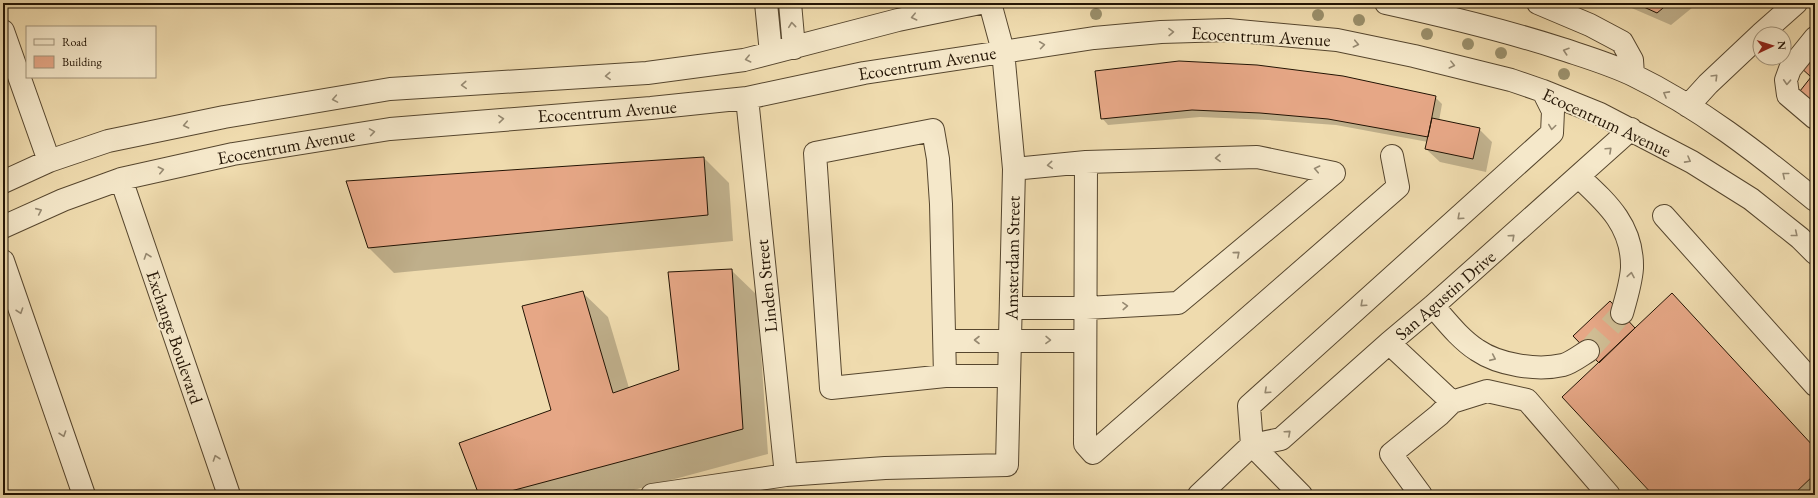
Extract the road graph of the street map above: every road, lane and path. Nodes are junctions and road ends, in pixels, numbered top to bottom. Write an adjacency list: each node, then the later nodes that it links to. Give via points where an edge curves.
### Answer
1 (766, 3): 14 (street)
2 (790, 3): 12 (street, one-way to 2)
3 (980, 3): 12 (street, Ecocentrum Avenue, one-way to 12, via 898,20)
4 (990, 3): 13 (street, Amsterdam Street)
5 (1386, 3): 15 (street, one-way to 5, via 1603,63 1524,37)
6 (1538, 3): 15 (street, via 1622,42 1632,60)
7 (1796, 3): 8 (street)
8 (1769, 26)
9 (3, 31): 22 (street)
10 (1815, 38): 19 (street, one-way to 19, via 1790,68 1786,80 1788,95)
11 (1752, 42): 18 (street, one-way to 11)
12 (794, 48): 14 (street, Ecocentrum Avenue)
13 (1003, 51): 16 (street, Ecocentrum Avenue, one-way to 16, via 1094,38 1161,32 1228,30 1276,33 1337,40 1414,56 1511,80); 17 (street, Ecocentrum Avenue, via 864,73); 24 (street, Amsterdam Street)
14 (771, 53): 22 (street, Ecocentrum Avenue, one-way to 22, via 744,60 647,73 390,89 224,117 108,141)
15 (1633, 76): 18 (street, one-way to 15)
16 (1543, 91): 20 (street, Ecocentrum Avenue); 46 (street, one-way to 46, via 1553,111 1552,133 1249,406)
17 (747, 98): 26 (street, Ecocentrum Avenue, one-way to 17, via 233,154 390,129); 47 (street, Linden Street)
18 (1688, 106): 28 (street, one-way to 18, via 1751,148)
19 (1815, 118)
20 (1631, 129): 25 (street, San Agustin Drive, one-way to 20); 31 (street, Ecocentrum Avenue, one-way to 31, via 1752,199)
21 (1392, 156): 39 (street, via 1398,187 1093,453 1085,444)
22 (49, 161): 27 (street, Ecocentrum Avenue)
23 (1086, 162): 24 (street, one-way to 24); 35 (street); 35 (street, one-way to 23, via 1178,303 1334,173 1257,157)
24 (1014, 169): 34 (street, Amsterdam Street)
25 (1579, 177): 33 (street, San Agustin Drive, one-way to 25); 36 (street, one-way to 25, via 1632,269 1631,247 1625,229 1616,215)
26 (121, 179): 30 (street, Ecocentrum Avenue, one-way to 26, via 63,200); 49 (street, Exchange Boulevard, one-way to 26)
27 (3, 182)
28 (1815, 200)
29 (1664, 216): 44 (street)
30 (3, 227)
31 (1815, 253)
32 (3, 261): 48 (street, one-way to 48)
33 (1433, 306): 40 (street, San Agustin Drive); 41 (street, one-way to 41, via 1460,337 1477,351 1497,360 1518,366 1564,364)
34 (1011, 308): 35 (street); 37 (street, Amsterdam Street)
35 (1086, 308): 39 (street)
36 (1622, 313)
37 (1010, 340): 38 (street, one-way to 38); 39 (street, one-way to 39); 43 (street, Amsterdam Street)
38 (945, 341): 42 (street); 42 (street, via 940,189 933,130 815,153 831,388)
39 (1086, 341)
40 (1389, 343): 45 (street); 46 (street, San Agustin Drive, one-way to 40, via 1281,439)
41 (1588, 351)
42 (945, 376): 43 (street)
43 (1009, 376): 47 (street, Amsterdam Street, via 1007,465 885,468)
44 (1815, 385)
45 (1452, 402): 53 (street, via 1390,454); 54 (street, via 1487,391 1527,400)
46 (1252, 445): 51 (street); 52 (street)
47 (786, 475): 50 (street)
48 (84, 495)
49 (229, 495)
50 (652, 495)
51 (1199, 495)
52 (1301, 495)
53 (1421, 495)
54 (1610, 495)

